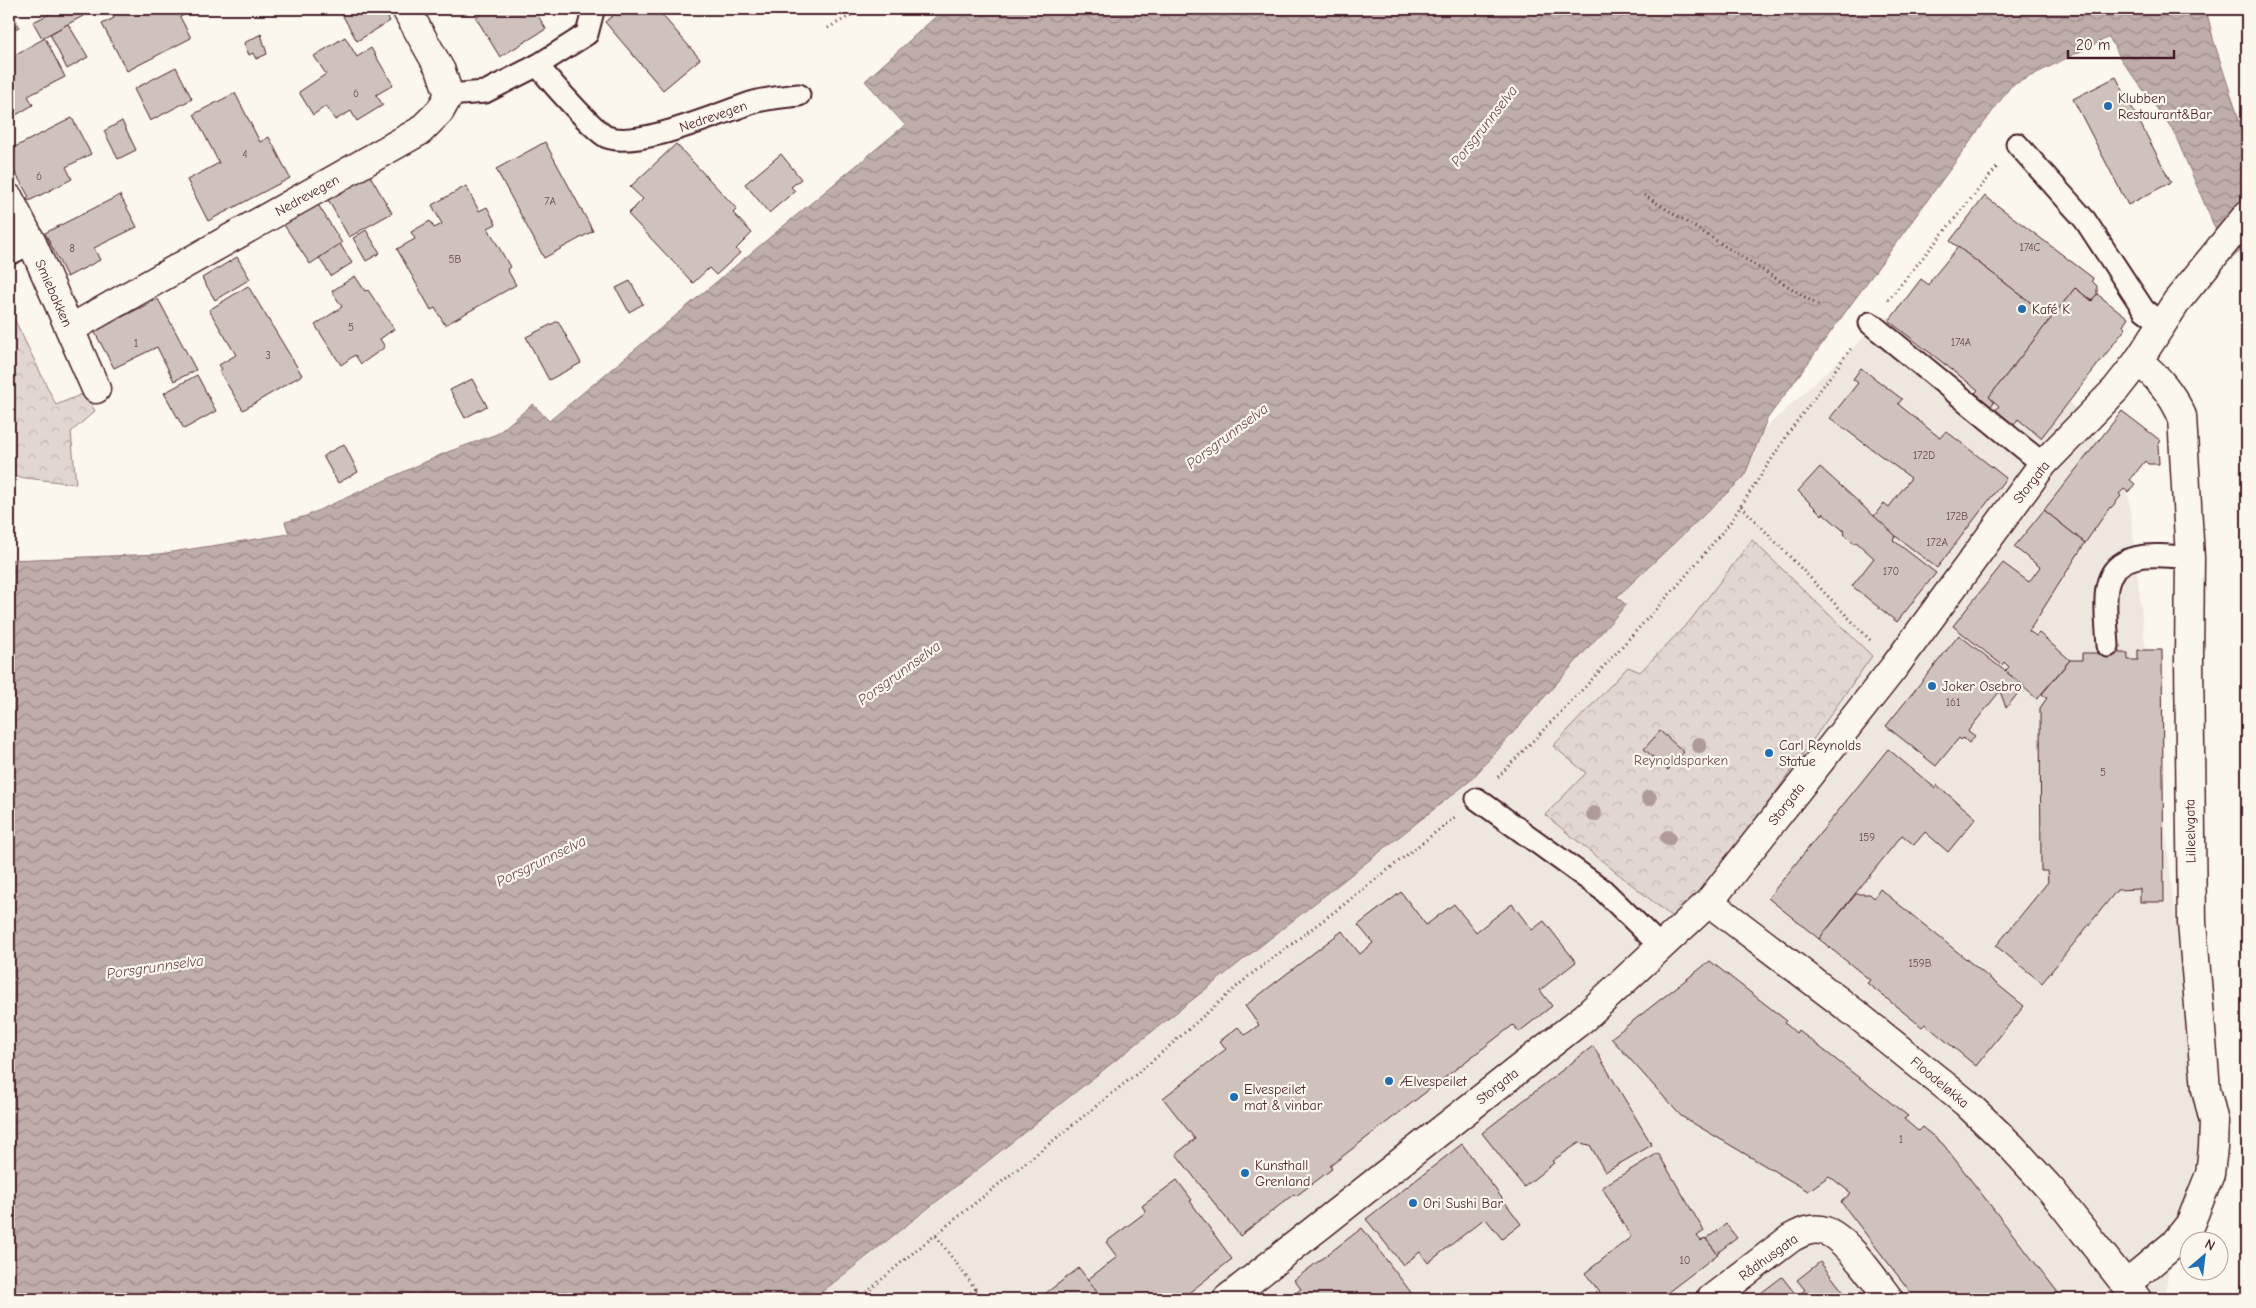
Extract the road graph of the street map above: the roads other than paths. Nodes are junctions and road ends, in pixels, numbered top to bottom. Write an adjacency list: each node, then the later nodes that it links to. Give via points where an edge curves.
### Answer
1 (406, 9): 5 (street, via 441,71)
2 (593, 11): 3 (lane, via 586,34)
3 (538, 65): 4 (lane, Nedrevegen, via 605,137 625,140 660,134 756,101); 5 (lane, via 485,92)
4 (799, 95)
5 (449, 96): 12 (street, Nedrevegen, via 440,111 420,131)
6 (2017, 144): 11 (lane, via 2085,220 2144,310)
7 (9, 198): 9 (street, Smiebakken)
8 (2247, 215): 11 (street, Storgata)
9 (20, 248): 12 (street, Smiebakken)
10 (1870, 323): 15 (lane)
11 (2161, 323): 13 (street, Storgata)
12 (70, 329): 14 (street, Smiebakken)
13 (2138, 361): 15 (street, Storgata, via 2116,389); 16 (street, Lilleelvgata, via 2157,376 2172,395 2182,416)
14 (96, 389)
15 (2044, 464): 19 (street, Storgata, via 1895,666)
16 (2190, 558): 17 (lane, via 2137,556 2121,562 2106,589); 21 (street, Lilleelvgata, via 2192,923 2206,1089 2214,1122 2214,1148 2210,1174 2190,1224)
17 (2108, 646)
18 (1477, 799): 20 (lane, via 1602,890)
19 (1709, 902): 20 (street, Storgata); 21 (street, Floodeløkka, via 1965,1102 2052,1191)
20 (1660, 946): 22 (street, Storgata, via 1585,1017)
21 (2132, 1292)
22 (1227, 1299)
23 (1710, 1299): 24 (street, Rådhusgata, via 1805,1230 1826,1231 1848,1246)
24 (1889, 1299)

